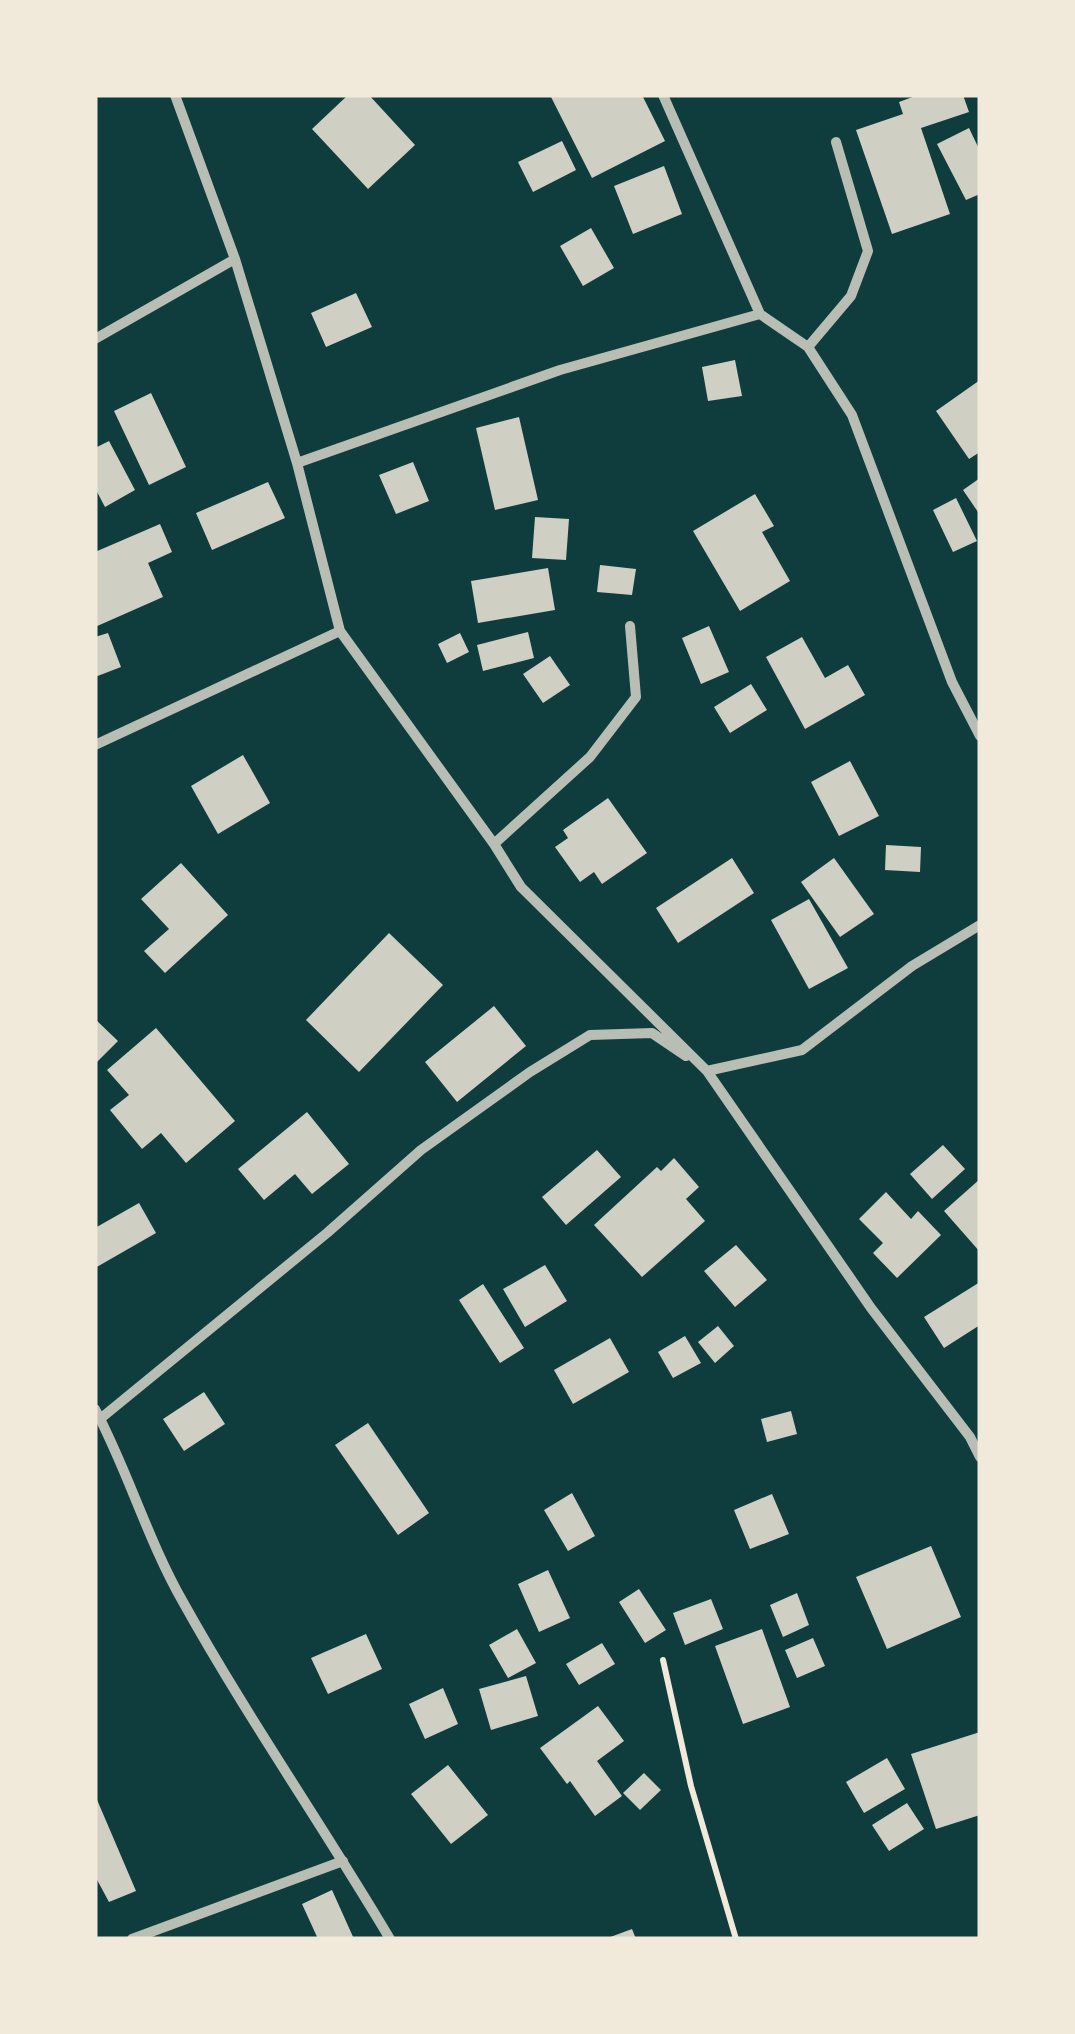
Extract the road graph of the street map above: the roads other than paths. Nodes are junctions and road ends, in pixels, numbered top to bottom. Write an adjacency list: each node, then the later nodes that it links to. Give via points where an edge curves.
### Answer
1 (176, 95): 4 (street)
2 (663, 95): 5 (street)
3 (836, 142): 7 (street, via 868,252 850,296)
4 (235, 259): 6 (street); 8 (street)
5 (760, 314): 7 (street); 8 (street, via 560,370)
6 (95, 338)
7 (808, 347): 11 (street, via 852,415 952,682)
8 (297, 464): 10 (street)
9 (630, 626): 13 (street, via 636,697 590,757)
10 (340, 631): 12 (street); 13 (street)
11 (980, 736)
12 (95, 746)
13 (494, 844): 15 (street, via 521,888)
14 (980, 926): 15 (street, via 912,966 802,1050)
15 (707, 1071): 16 (street, via 652,1033 590,1036 421,1150); 17 (street)
16 (98, 1414): 18 (street, via 180,1598)
17 (980, 1456)
18 (343, 1861): 19 (street); 20 (street)
19 (132, 1939)
20 (390, 1939)

